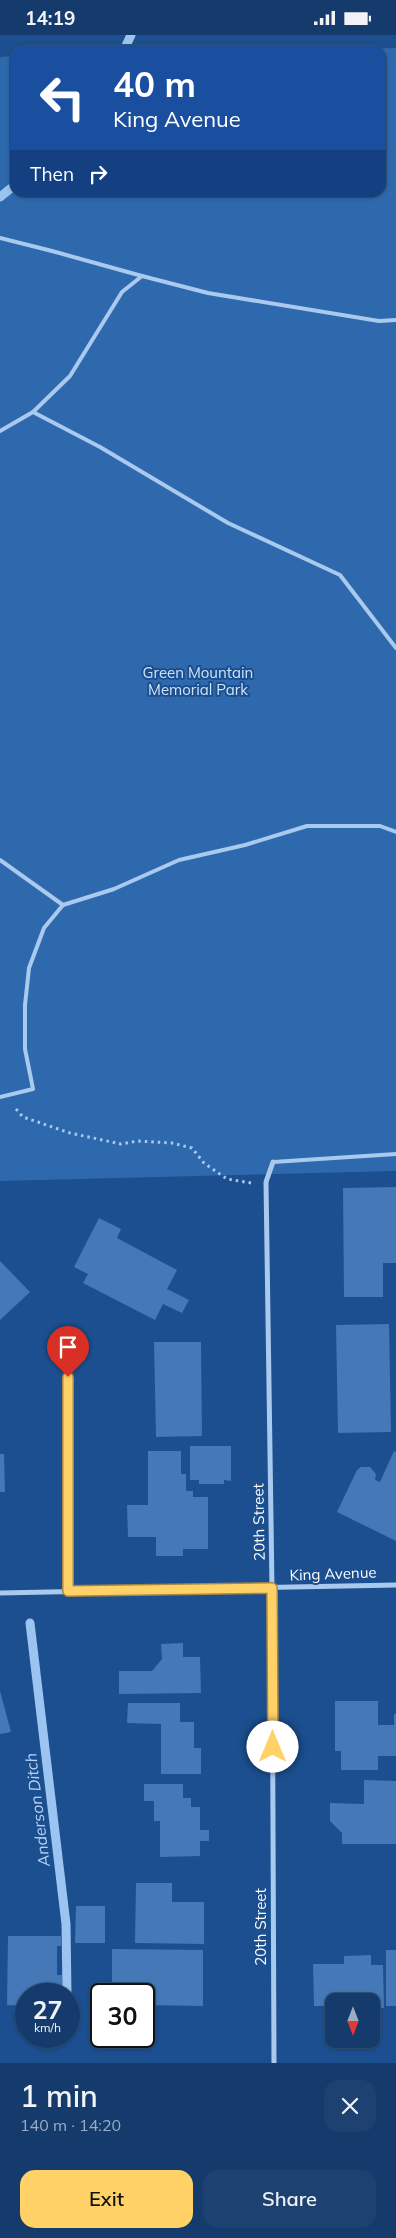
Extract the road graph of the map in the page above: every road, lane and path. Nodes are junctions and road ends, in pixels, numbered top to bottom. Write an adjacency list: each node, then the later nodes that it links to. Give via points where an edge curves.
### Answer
1 (0, 238): 2 (lane)
2 (142, 276): 3 (lane, via 208,293 379,321); 4 (lane, via 122,292 70,376)
3 (396, 320)
4 (33, 412): 5 (lane); 6 (lane, via 100,447 228,523 340,575)
5 (0, 431)
6 (396, 648)
7 (396, 832): 9 (lane, via 380,825 307,825 245,845 180,860 114,889)
8 (0, 860): 9 (lane)
9 (64, 905): 11 (lane, via 44,928 29,968 25,1049 33,1089)
10 (0, 1097): 11 (lane)
11 (6, 1097): 14 (path, via 23,1117 70,1133 122,1144 138,1141 185,1146 192,1148 204,1163 227,1179)
12 (396, 1154): 13 (lane)
13 (273, 1162): 14 (street, 20th Street)
14 (266, 1182): 17 (street, 20th Street)
15 (68, 1377): 18 (street)
16 (396, 1585): 17 (street, King Avenue)
17 (272, 1588): 18 (street, King Avenue); 20 (street, 20th Street)
18 (68, 1591): 19 (street, King Avenue)
19 (0, 1593)
20 (274, 2063)

